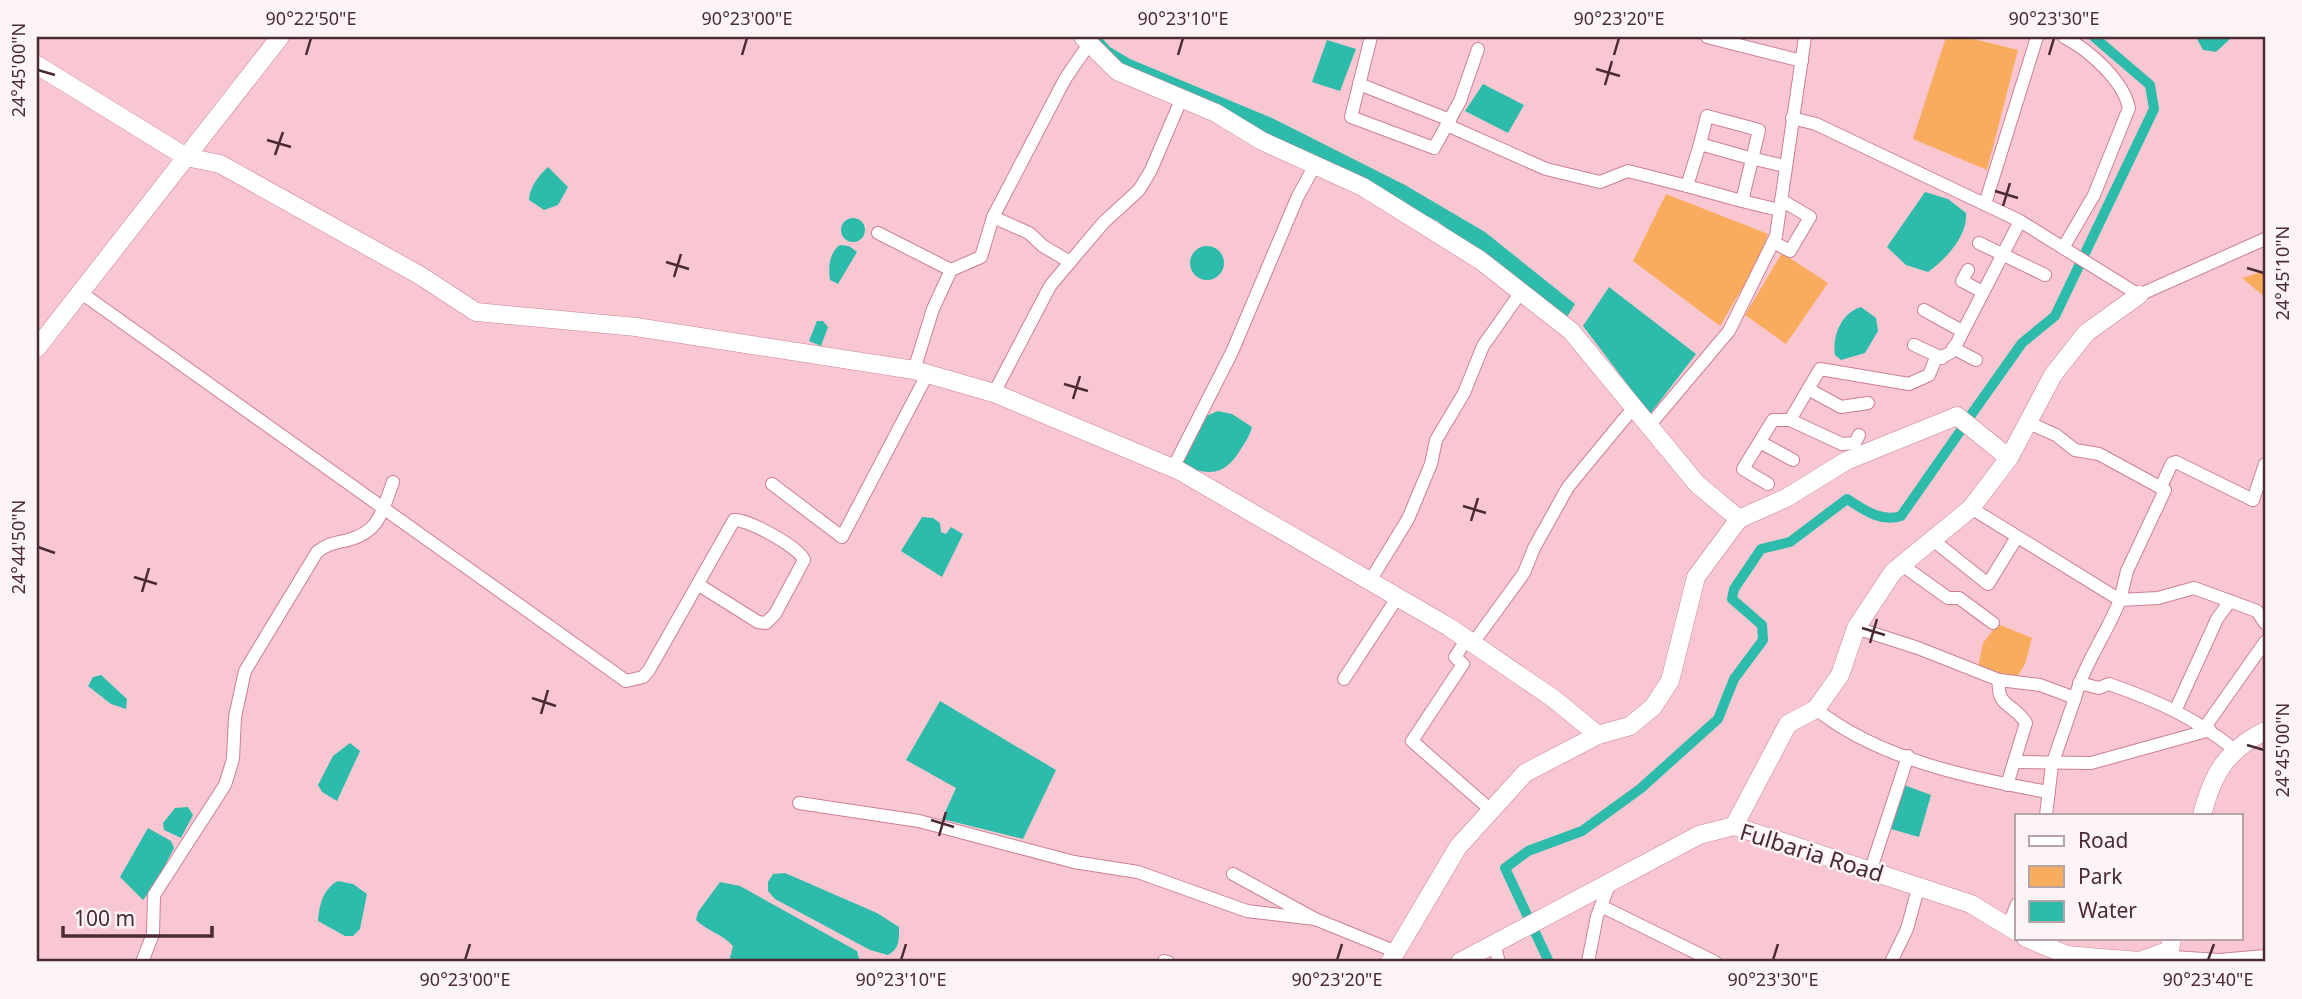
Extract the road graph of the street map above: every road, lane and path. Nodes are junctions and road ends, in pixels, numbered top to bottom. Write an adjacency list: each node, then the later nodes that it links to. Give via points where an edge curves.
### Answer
1 (280, 37): 16 (street)
2 (1371, 37): 11 (street)
3 (1707, 37): 9 (street)
4 (1805, 37): 9 (street)
5 (2037, 37): 22 (street)
6 (2064, 37): 30 (street, via 2113,78 2129,108 2094,195)
7 (1086, 40): 12 (street, via 1116,71); 24 (street)
8 (1478, 49): 14 (street)
9 (1802, 61): 13 (street)
10 (37, 65): 16 (street)
11 (1359, 84): 14 (street); 14 (street, via 1351,117 1434,148)
12 (1181, 100): 18 (street, via 1216,113); 32 (street, via 1139,190)
13 (1792, 118): 19 (street); 22 (street, via 1816,124)
14 (1448, 122): 20 (street, via 1546,169 1600,182 1628,171)
15 (1700, 144): 17 (street); 17 (street, via 1707,117 1759,130); 20 (street)
16 (186, 157): 36 (street); 47 (street, via 220,164 421,276 476,312 636,327)
17 (1753, 159): 19 (street); 21 (street)
18 (1315, 165): 37 (street, via 1480,260); 60 (street, via 1232,352)
19 (1785, 166): 23 (street)
20 (1687, 186): 21 (street)
21 (1742, 201): 23 (street)
22 (1985, 204): 25 (street)
23 (1780, 205): 28 (street); 28 (street, via 1810,217 1790,251)
24 (993, 217): 32 (street, via 1029,233); 33 (street, via 982,257)
25 (2020, 220): 30 (street); 31 (street)
26 (878, 233): 33 (street)
27 (2265, 239): 39 (street)
28 (1773, 242): 54 (street, via 1729,331)
29 (1979, 243): 31 (street)
30 (2063, 248): 39 (street)
31 (2003, 255): 35 (street); 38 (street)
32 (1070, 262): 49 (street, via 1050,286)
33 (951, 270): 47 (street, via 933,309)
34 (1968, 270): 38 (street, via 1962,281)
35 (2045, 275)
36 (80, 292): 43 (street); 65 (street)
37 (1521, 292): 51 (street, via 1571,331); 71 (street, via 1483,346 1464,393 1436,440 1408,519)
38 (1983, 292): 41 (street)
39 (2138, 295): 53 (street, via 2086,333 2053,375)
40 (1924, 310): 41 (street)
41 (1962, 331): 44 (street)
42 (1914, 345): 45 (street)
43 (37, 348)
44 (1953, 348): 45 (street); 46 (street)
45 (1942, 358): 48 (street, via 1935,360 1929,375 1909,384 1820,369)
46 (1976, 360)
47 (921, 372): 49 (street); 62 (street, via 842,537)
48 (1808, 390): 50 (street, via 1841,407); 52 (street)
49 (994, 393): 60 (street)
50 (1868, 403)
51 (1634, 407): 54 (street); 79 (street, via 1568,487 1524,573)
52 (1790, 420): 55 (street, via 1842,444 1854,443); 56 (street, via 1773,420)
53 (2029, 423): 57 (street); 64 (street, via 2053,433 2075,450 2099,454)
54 (1649, 426): 67 (street, via 1697,484)
55 (1858, 435)
56 (1760, 442): 58 (street); 63 (street, via 1743,469)
57 (2009, 458): 66 (street); 67 (street, via 1957,416 1846,461 1786,498)
58 (1793, 460)
59 (2265, 464): 64 (street, via 2253,500 2176,462)
60 (1172, 468): 71 (street)
61 (393, 482): 65 (street)
62 (772, 484)
63 (1768, 484)
64 (2161, 487): 74 (street, via 2165,491 2127,570)
65 (383, 508): 72 (street, via 626,681 643,677 649,670); 114 (street, via 374,528 365,535 327,544 317,552 245,671 225,785 154,895 153,934)
66 (1971, 508): 68 (street); 69 (street)
67 (1739, 519): 89 (street, via 1696,577 1670,681 1659,699 1630,726)
68 (2017, 537): 69 (street, via 1988,584); 74 (street)
69 (1934, 541): 70 (street)
70 (1902, 565): 76 (street); 78 (street)
71 (1370, 581): 73 (street)
72 (699, 585): 72 (street, via 766,623 804,560 790,546 745,521 734,520)
73 (1397, 598): 79 (street); 81 (street)
74 (2120, 600): 75 (street, via 2158,598 2194,588); 83 (street)
75 (2230, 601): 77 (street, via 2256,611); 86 (street)
76 (1993, 623)
77 (2265, 623)
78 (1856, 628): 82 (street); 85 (street, via 1840,675)
79 (1470, 641): 89 (street); 97 (street, via 1455,657 1463,664 1412,741)
80 (2265, 642): 87 (street)
81 (1344, 679)
82 (1999, 680): 84 (street, via 2040,685); 92 (street, via 2003,702 2026,723)
83 (2079, 684): 84 (street); 86 (street, via 2099,688 2109,684)
84 (2076, 698): 93 (street)
85 (1816, 709): 91 (street, via 1844,731); 100 (street, via 1788,724)
86 (2176, 709): 87 (street)
87 (2208, 729): 90 (street); 93 (street, via 2114,758)
88 (2265, 731): 90 (street)
89 (1598, 736): 97 (street, via 1525,773)
90 (2234, 749): 99 (street, via 2209,789)
91 (1908, 756): 94 (street); 101 (street)
92 (2014, 762): 93 (street); 94 (street)
93 (2052, 765): 95 (street)
94 (2007, 785): 95 (street)
95 (2049, 792): 98 (street)
96 (799, 803): 106 (street, via 919,821 1074,862 1138,872 1247,911)
97 (1492, 811): 112 (street, via 1458,847)
98 (2046, 814)
99 (2202, 814)
100 (1734, 826): 101 (street, Fulbaria Road); 103 (street, Fulbaria Road, via 1699,835)
101 (1871, 869): 104 (street, Fulbaria Road)
102 (1233, 874): 106 (street)
103 (1610, 883): 105 (street); 109 (street, Fulbaria Road)
104 (1919, 885): 107 (street, Fulbaria Road, via 1971,904); 119 (street, via 1907,929)
105 (1601, 906): 117 (street); 118 (street)
106 (1315, 919): 112 (street)
107 (2012, 929)
108 (2031, 940): 113 (street, via 2067,955)
109 (1494, 944): 115 (street, Fulbaria Road); 116 (street)
110 (2171, 944): 111 (street, via 2173,957); 113 (street, via 2140,961)
111 (2265, 956)
112 (1392, 957)
113 (2100, 960)
114 (142, 962)
115 (1460, 962)
116 (1499, 962)
117 (1588, 962)
118 (1718, 962)
119 (1891, 962)

